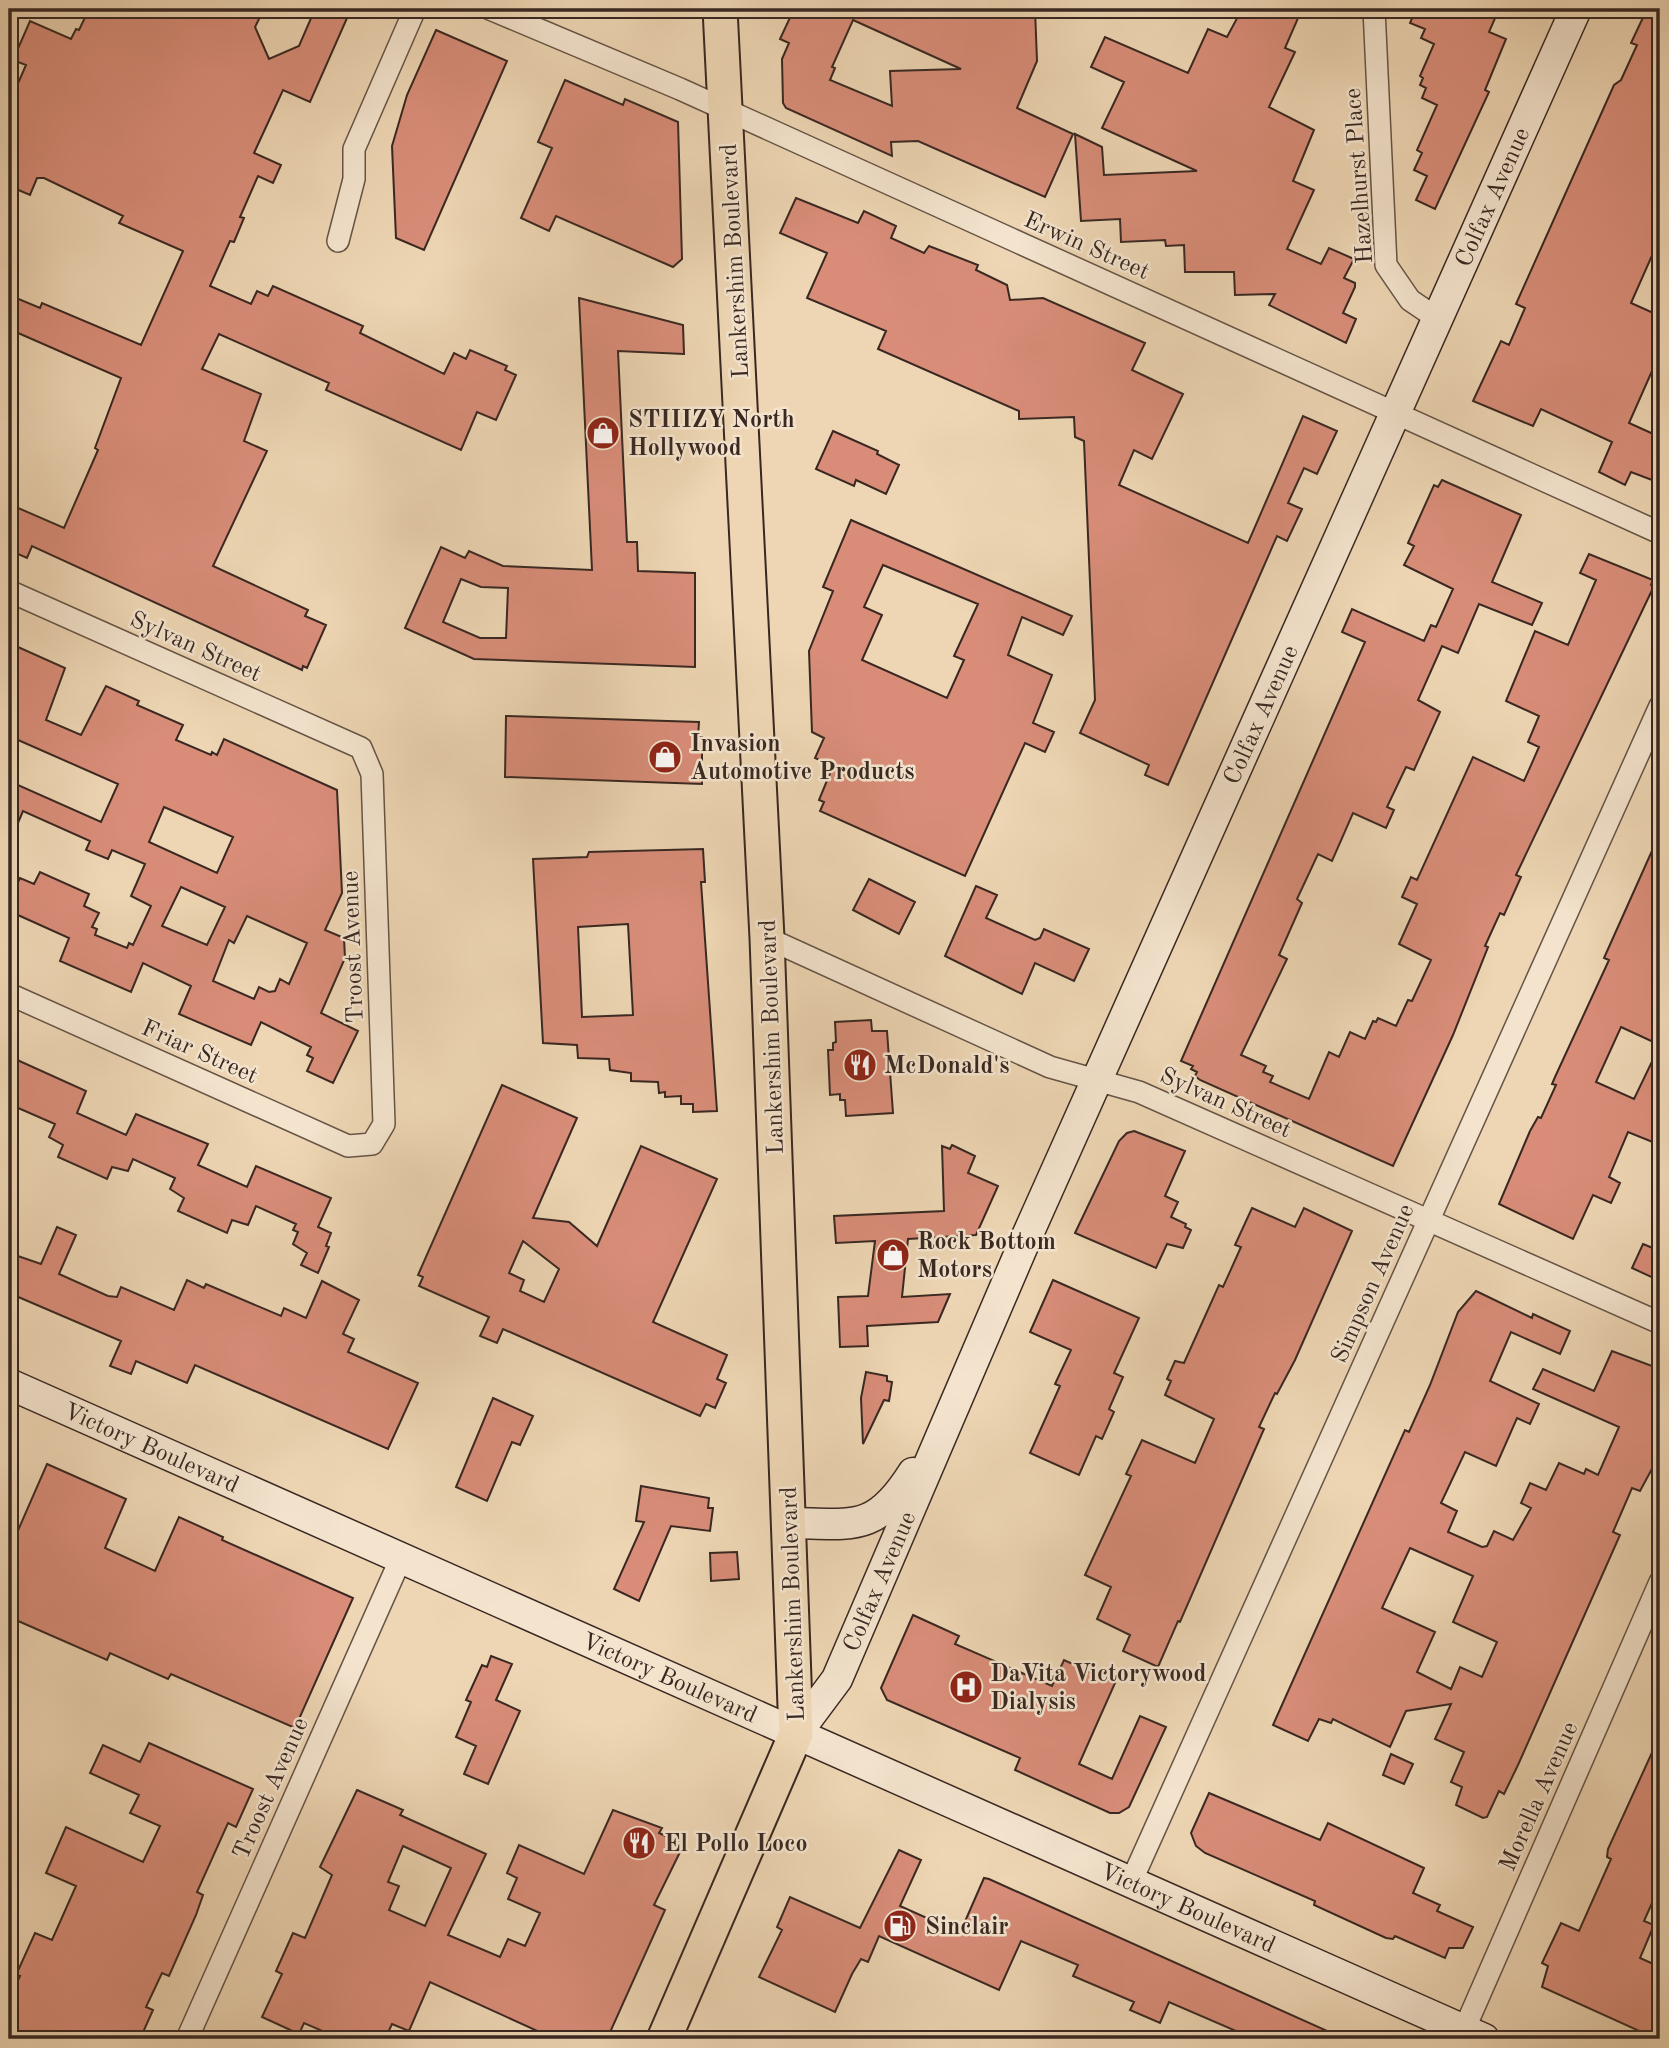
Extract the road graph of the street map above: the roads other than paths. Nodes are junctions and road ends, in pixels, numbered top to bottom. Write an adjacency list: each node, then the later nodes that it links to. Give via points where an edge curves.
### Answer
1 (415, 9): 7 (street, via 354,149 354,179)
2 (490, 9): 6 (street, Erwin Street)
3 (720, 9): 6 (main road, Lankershim Boulevard)
4 (1374, 9): 8 (street, Hazelhurst Place, via 1386,265 1410,300)
5 (1576, 9): 8 (main road, Colfax Avenue)
6 (725, 111): 9 (street, Erwin Street); 14 (main road, Lankershim Boulevard)
7 (338, 241)
8 (1438, 319): 9 (main road, Colfax Avenue)
9 (1396, 413): 10 (street, Erwin Street); 16 (main road, Colfax Avenue)
10 (1660, 533)
11 (9, 591): 13 (street, Sylvan Street)
12 (1660, 706): 18 (street, Simpson Avenue)
13 (361, 748): 17 (street, Troost Avenue, via 372,774 383,1110 383,1124)
14 (767, 938): 16 (street, Sylvan Street, via 1050,1067); 22 (main road, Lankershim Boulevard)
15 (9, 994): 17 (street, Friar Street, via 348,1146)
16 (1097, 1079): 18 (street, Sylvan Street, via 1139,1092); 21 (main road, Colfax Avenue)
17 (372, 1144)
18 (1429, 1221): 19 (street, Sylvan Street); 26 (street, Simpson Avenue)
19 (1660, 1323)
20 (9, 1384): 23 (main road, Victory Boulevard)
21 (947, 1420): 22 (main road, Colfax Avenue, via 901,1492 868,1521); 25 (main road, Colfax Avenue, via 837,1679)
22 (790, 1523): 25 (main road, Lankershim Boulevard)
23 (401, 1558): 25 (main road, Victory Boulevard); 29 (street, Troost Avenue)
24 (1660, 1582): 27 (street, Morella Avenue)
25 (796, 1734): 26 (main road, Victory Boulevard); 28 (main road, Lankershim Boulevard)
26 (1131, 1882): 27 (main road, Victory Boulevard)
27 (1474, 2035)
28 (669, 2037)
29 (187, 2039)

